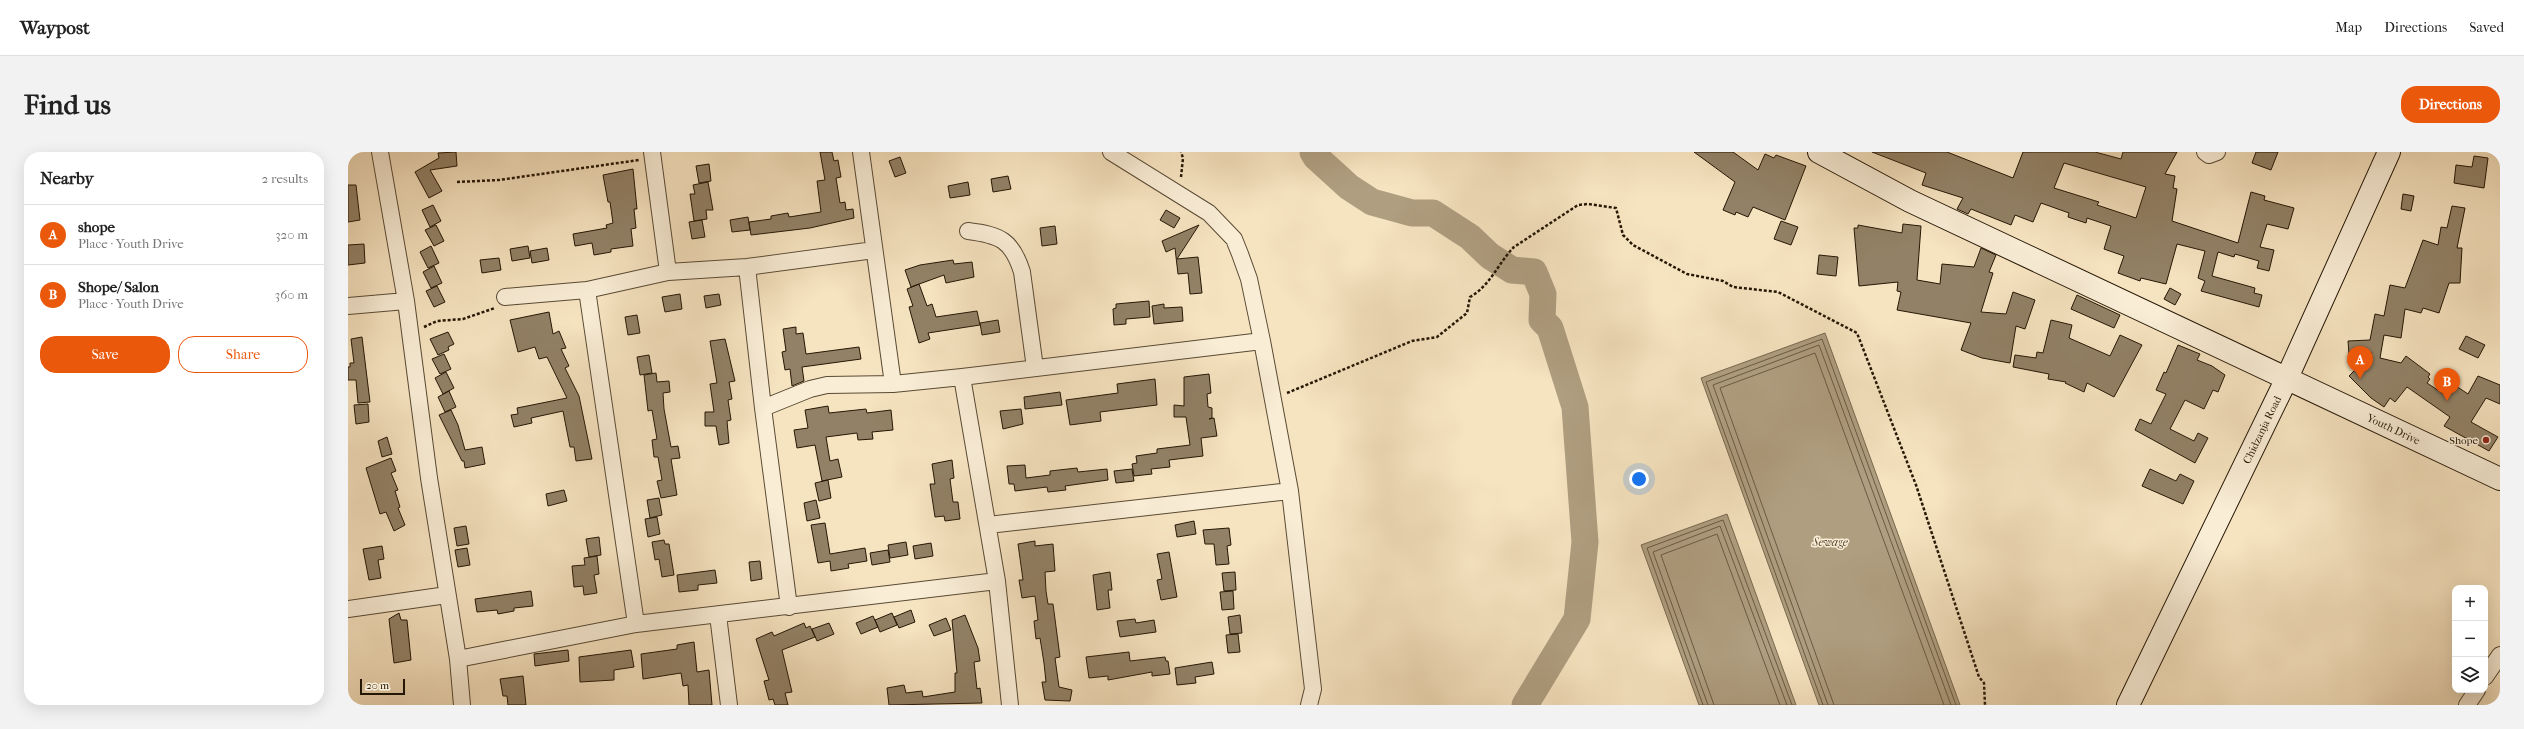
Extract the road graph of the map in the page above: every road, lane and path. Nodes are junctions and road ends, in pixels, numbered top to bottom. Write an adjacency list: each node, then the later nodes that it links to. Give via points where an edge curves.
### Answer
1 (380, 152): 18 (street)
2 (861, 152): 13 (street)
3 (1111, 152): 11 (street)
4 (1181, 152): 11 (path)
5 (1819, 152): 24 (street, Youth Drive, via 1910,201)
6 (2204, 152): 7 (street, via 2209,155)
7 (2217, 152)
8 (2389, 152): 24 (street, Chidzanja Road)
9 (653, 155): 10 (path, via 500,180); 15 (street)
10 (457, 182)
11 (1181, 196): 21 (street, via 1209,213 1234,239 1249,279)
12 (968, 231): 22 (street, via 992,234 1004,240 1018,258)
13 (874, 250): 14 (street); 25 (street)
14 (747, 267): 15 (street); 26 (street)
15 (668, 272): 16 (street)
16 (587, 290): 17 (street); 36 (street)
17 (505, 297): 20 (path, via 496,308 463,319 437,321)
18 (406, 301): 19 (street); 20 (street)
19 (348, 306)
20 (409, 335): 32 (street)
21 (1262, 342): 22 (street); 27 (street)
22 (1035, 368): 23 (street)
23 (962, 377): 25 (street); 30 (street)
24 (2286, 380): 28 (street, Youth Drive); 46 (street, Chidzanja Road)
25 (893, 384): 26 (street, via 827,385)
26 (763, 408): 33 (street)
27 (1275, 411): 29 (street); 45 (path, via 1286,394 1302,386 1412,341 1437,337 1467,313 1470,297 1499,269 1506,255 1514,247 1552,224 1572,208 1588,204 1616,208 1624,235 1633,245 1687,274 1723,281 1733,287 1778,292 1857,333 1916,485 1979,677 1984,683)
28 (2500, 479)
29 (1290, 491): 30 (street); 44 (street, via 1313,689)
30 (988, 525): 31 (street)
31 (997, 581): 33 (street); 43 (street)
32 (447, 595): 34 (street); 38 (street)
33 (789, 607): 35 (street)
34 (348, 609)
35 (718, 615): 36 (street); 42 (street)
36 (636, 624): 38 (street)
37 (2500, 655): 39 (street)
38 (458, 659): 41 (street)
39 (2488, 673)
40 (2475, 693): 47 (street)
41 (462, 705)
42 (729, 705)
43 (1010, 705)
44 (1309, 705)
45 (1985, 705)
46 (2128, 705)
47 (2467, 705)

